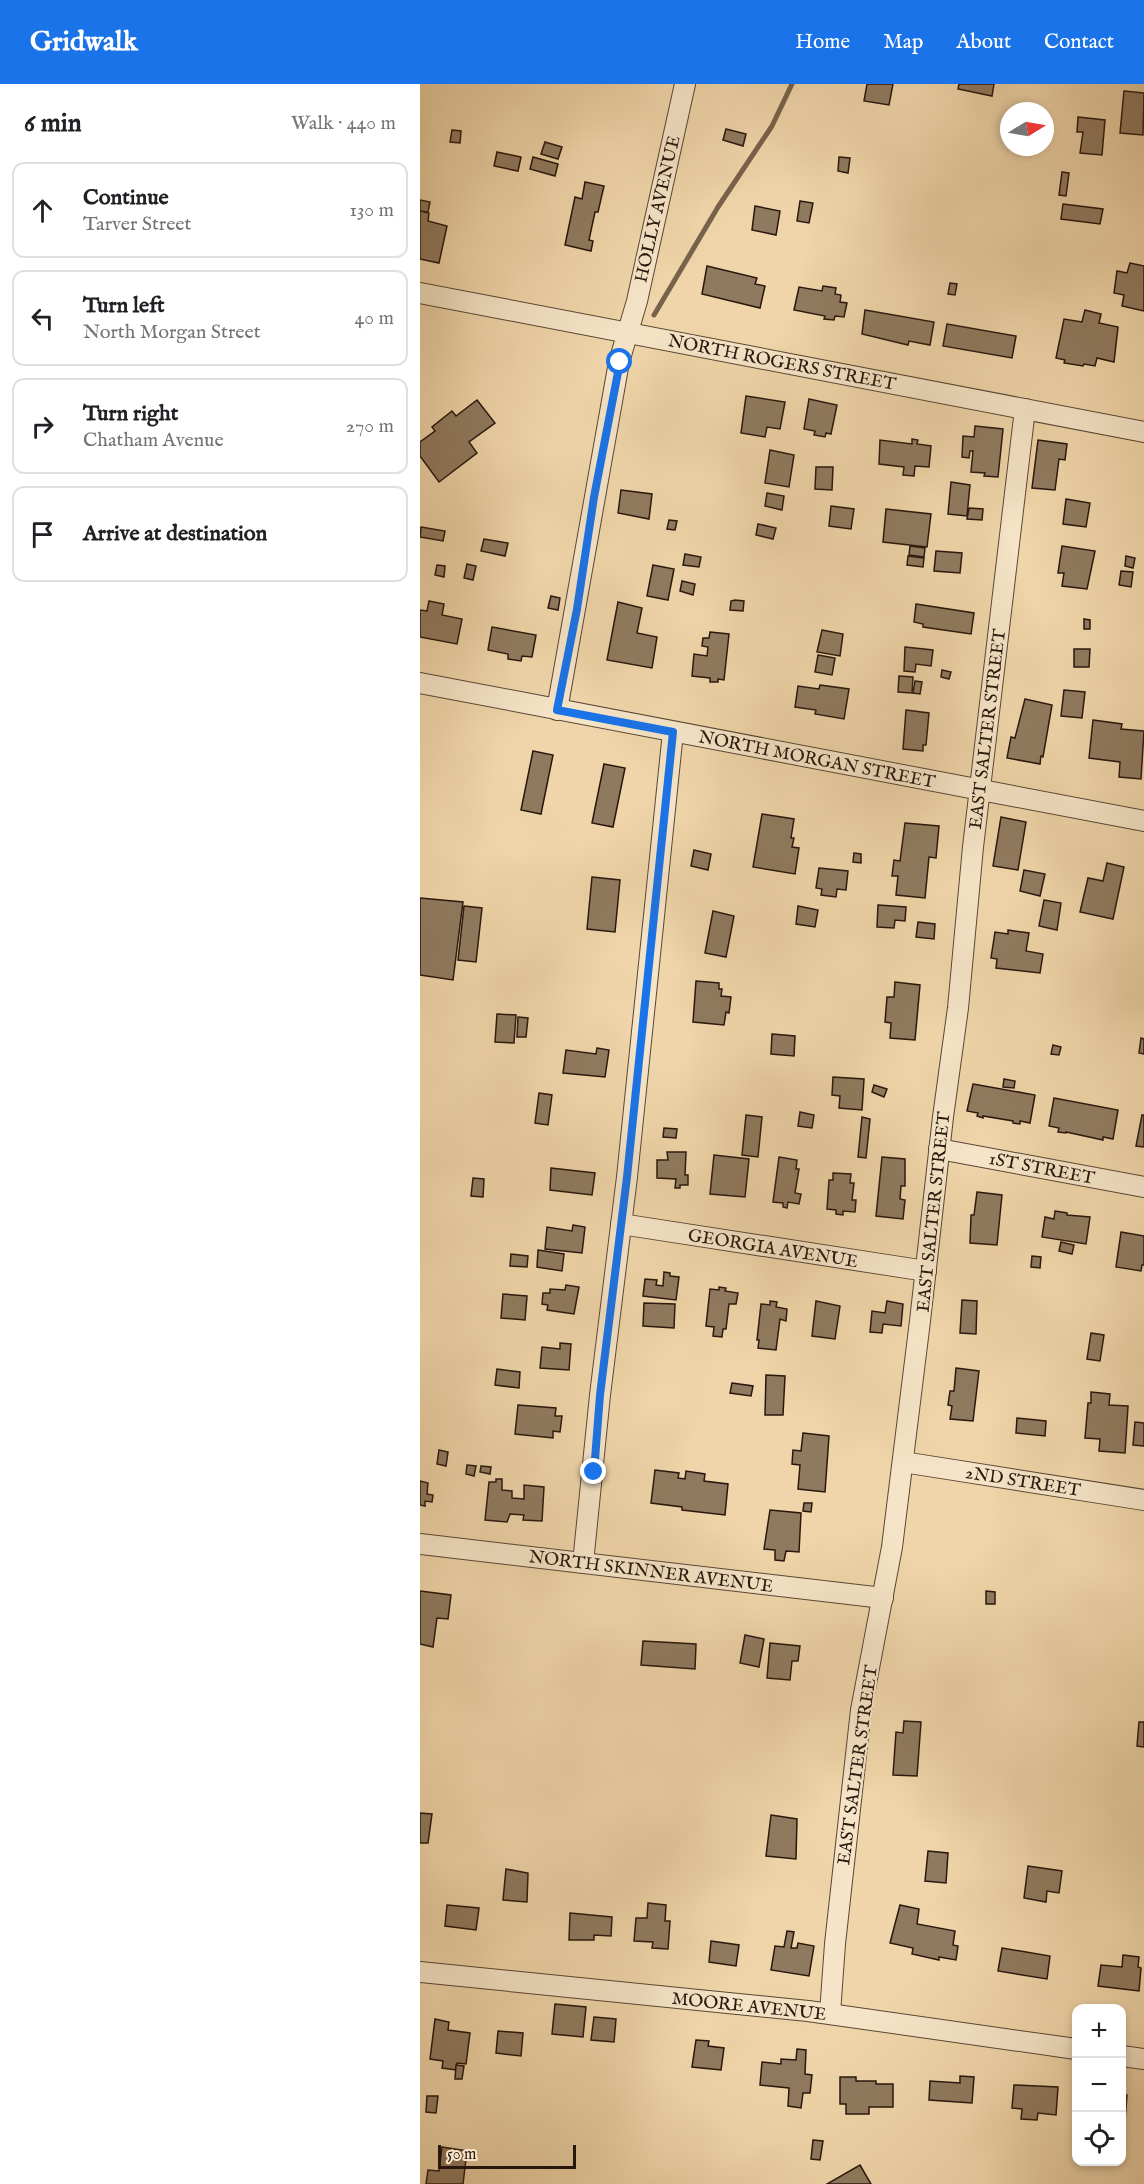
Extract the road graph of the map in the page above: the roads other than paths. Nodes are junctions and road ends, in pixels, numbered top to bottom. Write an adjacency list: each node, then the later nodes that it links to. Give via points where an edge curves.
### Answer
1 (685, 84): 3 (street, HOLLY AVENUE)
2 (420, 293): 3 (street, NORTH ROGERS STREET)
3 (627, 332): 4 (street, NORTH ROGERS STREET); 7 (street, HOLLY AVENUE)
4 (1025, 409): 5 (street, NORTH ROGERS STREET); 9 (street, EAST SALTER STREET)
5 (1144, 432)
6 (420, 683): 7 (street, NORTH MORGAN STREET)
7 (557, 710): 8 (street, NORTH MORGAN STREET)
8 (673, 732): 9 (street, NORTH MORGAN STREET); 13 (street)
9 (980, 789): 10 (street, NORTH MORGAN STREET); 11 (street, EAST SALTER STREET)
10 (1144, 821)
11 (939, 1149): 12 (street, 1ST STREET); 14 (street, EAST SALTER STREET)
12 (1144, 1187)
13 (621, 1224): 14 (street, GEORGIA AVENUE); 18 (street)
14 (926, 1271): 15 (street, EAST SALTER STREET)
15 (903, 1462): 16 (street, 2ND STREET); 19 (street, EAST SALTER STREET)
16 (1144, 1500)
17 (420, 1544): 18 (street, NORTH SKINNER AVENUE)
18 (583, 1563): 19 (street, NORTH SKINNER AVENUE)
19 (883, 1598): 21 (street, EAST SALTER STREET, via 861,1710)
20 (420, 1972): 21 (street, MOORE AVENUE)
21 (830, 2013): 22 (street, MOORE AVENUE)
22 (1072, 2048)
23 (1126, 2057): 24 (street)
24 (1144, 2059)

